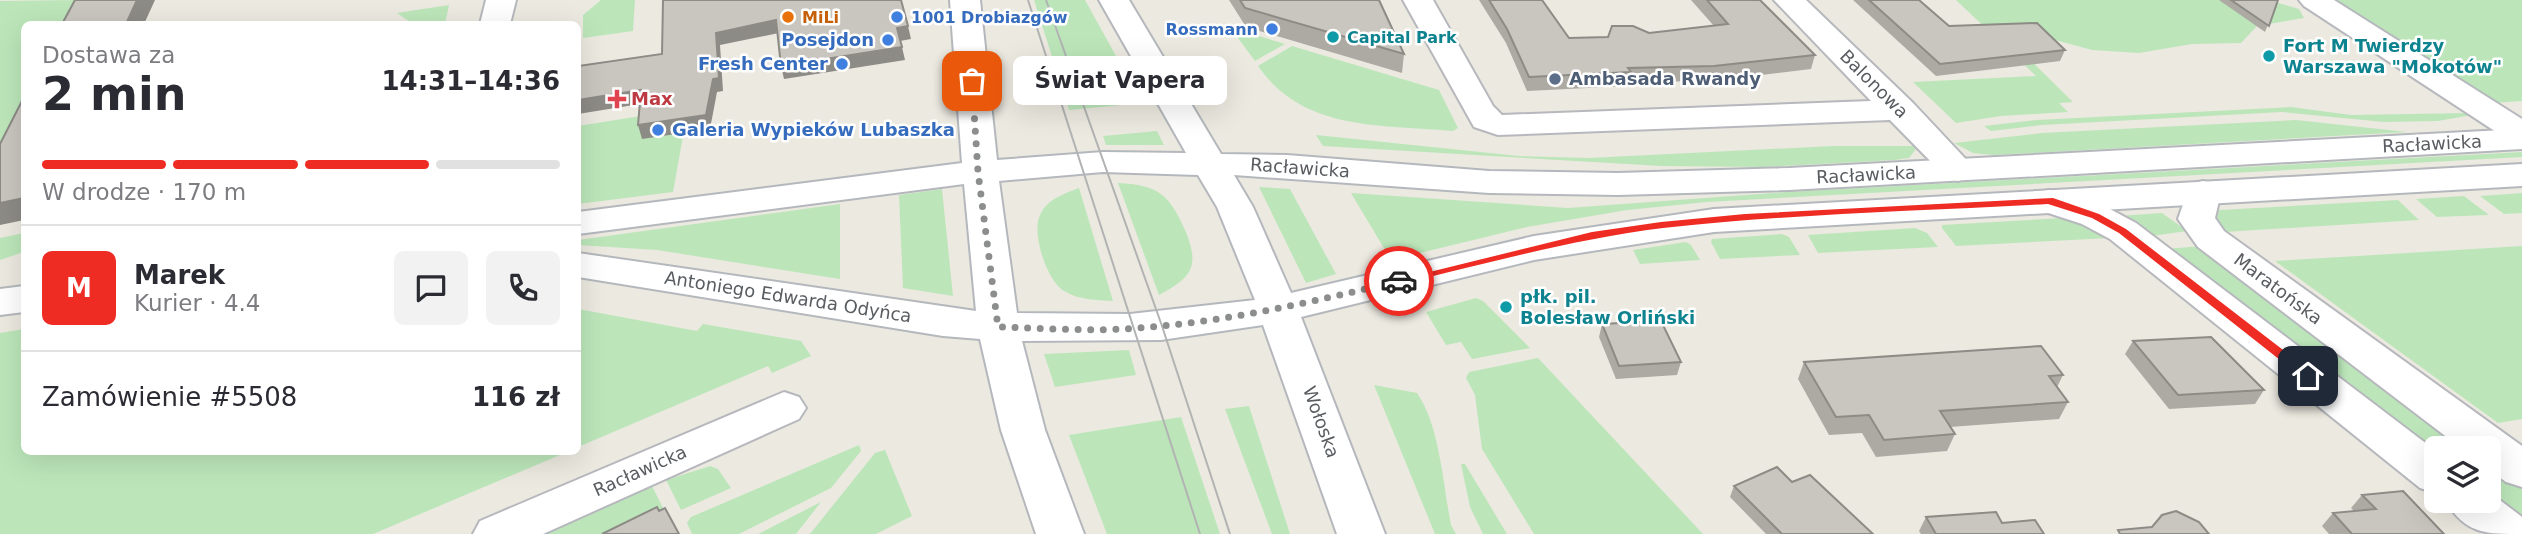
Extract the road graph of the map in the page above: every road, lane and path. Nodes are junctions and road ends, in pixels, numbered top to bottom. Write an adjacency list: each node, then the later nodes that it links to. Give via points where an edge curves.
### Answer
1 (501, 0): 7 (main road)
2 (965, 0): 12 (main road)
3 (1114, 0): 10 (main road)
4 (1418, 0): 8 (main road, via 1486,120 1498,125)
5 (1789, 0): 8 (main road, Balonowa)
6 (2314, 0): 9 (main road)
7 (496, 21)
8 (1900, 110): 11 (main road, Balonowa)
9 (2522, 136): 11 (main road, Racławicka)
10 (1210, 163): 11 (main road, Racławicka, via 1565,184); 12 (main road, Racławicka, via 1103,162); 20 (main road, Wołoska, via 1235,207)
11 (1958, 170)
12 (978, 172): 16 (main road); 21 (main road)
13 (2522, 175): 14 (main road, Racławicka)
14 (2203, 192): 15 (main road, Racławicka); 24 (main road, Maratońska, via 2196,219 2211,239)
15 (2049, 201): 20 (main road, Racławicka, via 1745,217 1626,230); 23 (main road, via 2123,231)
16 (581, 223)
17 (581, 265): 21 (main road, Antoniego Edwarda Odyńca)
18 (21, 299): 19 (main road)
19 (0, 302)
20 (1279, 310): 21 (main road, Racławicka, via 1133,329); 28 (main road, Wołoska)
21 (998, 327): 27 (main road, via 1023,428)
22 (784, 408): 26 (main road, Racławicka)
23 (2424, 467)
24 (2522, 470)
25 (2484, 513): 29 (main road)
26 (497, 534)
27 (1060, 534)
28 (1361, 534)
29 (2511, 534)

